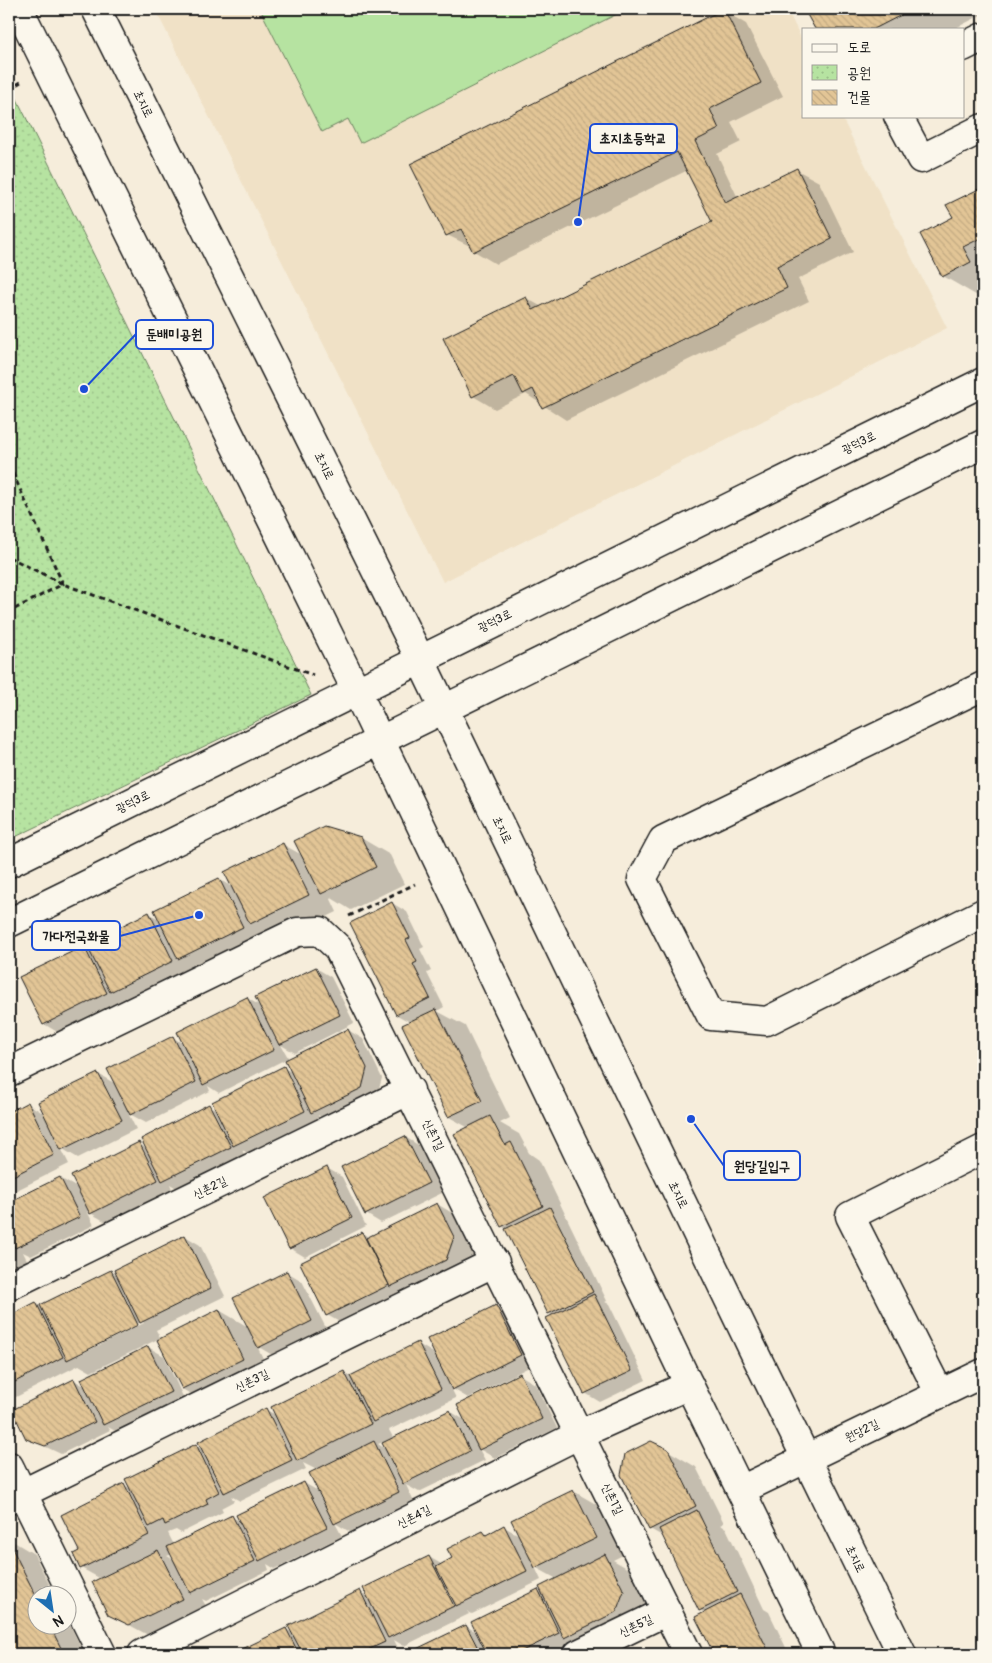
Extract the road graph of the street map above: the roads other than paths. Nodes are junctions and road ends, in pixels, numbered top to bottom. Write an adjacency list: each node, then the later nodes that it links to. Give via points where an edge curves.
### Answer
1 (19, 9): 11 (street)
2 (96, 9): 9 (street, 초지로)
3 (983, 37): 4 (street)
4 (964, 46)
5 (899, 118): 6 (street, via 921,159)
6 (983, 128)
7 (983, 382): 9 (street, 광덕3로)
8 (983, 444): 12 (street)
9 (420, 659): 11 (street, 광덕3로); 12 (street, 초지로)
10 (983, 686): 15 (street, via 663,840 642,879 711,1016 767,1021)
11 (356, 690): 13 (street); 14 (street, 광덕3로)
12 (444, 709): 13 (street); 26 (street, 초지로)
13 (380, 741): 16 (street); 23 (street)
14 (9, 864)
15 (983, 913)
16 (9, 923)
17 (9, 1072): 18 (street, 신촌1길, via 297,932 320,931 338,948)
18 (410, 1090): 20 (street, 신촌1길); 21 (street, 신촌2길)
19 (983, 1149): 24 (street, via 850,1216)
20 (495, 1262): 25 (street, 신촌1길); 29 (street, 신촌3길)
21 (9, 1286)
22 (983, 1373): 24 (street, 원당2길)
23 (689, 1385): 25 (street, 신촌4길); 28 (street)
24 (940, 1394): 26 (street, 원당2길)
25 (580, 1434): 30 (street, 신촌1길); 32 (street, 신촌4길)
26 (806, 1458): 28 (street, 원당2길); 36 (street, 초지로)
27 (9, 1466): 29 (street)
28 (741, 1490): 35 (street)
29 (16, 1497): 31 (street)
30 (667, 1611): 33 (street, 신촌5길); 34 (street, 신촌1길)
31 (102, 1654)
32 (142, 1654)
33 (578, 1654)
34 (688, 1654)
35 (821, 1654)
36 (902, 1654)

